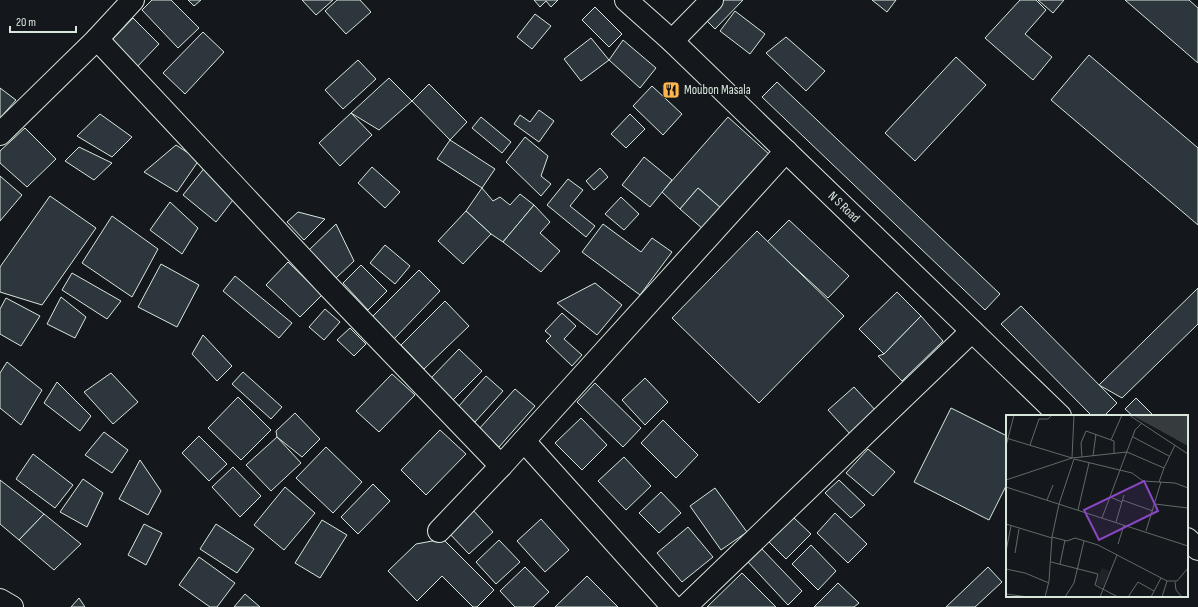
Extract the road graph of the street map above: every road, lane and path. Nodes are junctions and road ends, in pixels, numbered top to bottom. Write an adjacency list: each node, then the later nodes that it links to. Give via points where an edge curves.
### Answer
1 (133, 0): 4 (street)
2 (626, 0): 5 (street, N S Road)
3 (712, 0): 5 (street)
4 (97, 39): 6 (street); 11 (street)
5 (672, 41): 7 (street, N S Road)
6 (0, 134)
7 (786, 152): 8 (street, N S Road); 10 (street)
8 (972, 331): 9 (street, N S Road); 18 (street)
9 (1059, 415)
10 (524, 441): 11 (street); 17 (street)
11 (501, 466): 12 (street)
12 (439, 531)
13 (1188, 540): 14 (street)
14 (1198, 549)
15 (0, 600): 16 (street)
16 (12, 607)
17 (673, 607)
18 (685, 607)

